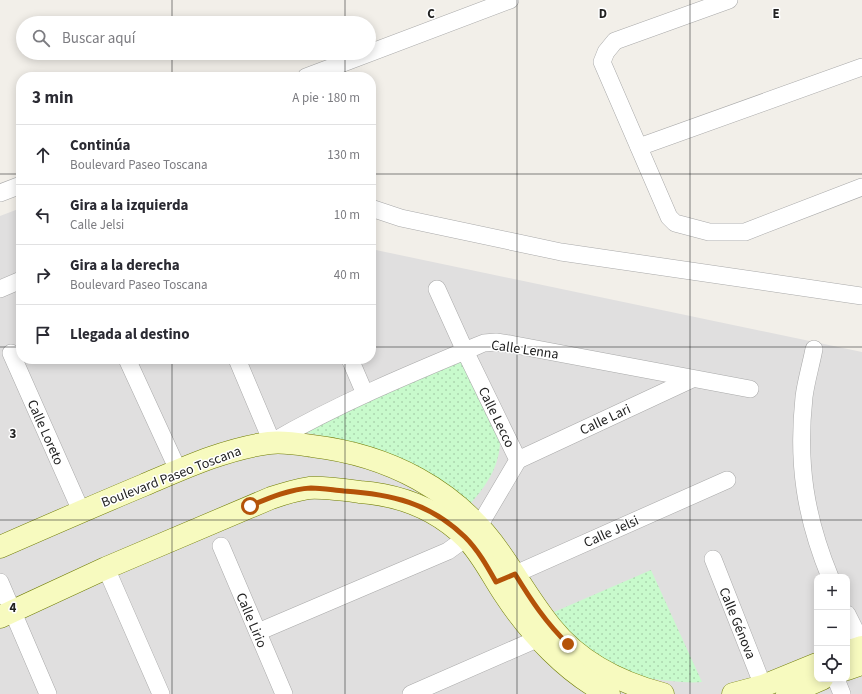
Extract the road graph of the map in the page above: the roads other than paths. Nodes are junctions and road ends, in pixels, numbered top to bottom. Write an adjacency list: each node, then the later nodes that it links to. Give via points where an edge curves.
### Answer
1 (510, 0): 3 (street)
2 (729, 0): 7 (street, via 615,41 606,52 602,62)
3 (376, 51)
4 (351, 60): 6 (street)
5 (862, 67): 7 (street)
6 (319, 72)
7 (639, 147): 9 (street, via 669,217 675,223 709,232 746,232)
8 (16, 187): 10 (street)
9 (862, 187)
10 (0, 192)
11 (376, 210): 15 (street, via 401,218 561,252)
12 (16, 282): 13 (street)
13 (0, 289)
14 (437, 289): 17 (street, Calle Lecco)
15 (862, 296)
16 (814, 349): 35 (street, via 804,408 803,473 813,530)
17 (465, 351): 22 (street, Calle Lenna, via 484,343 496,342); 24 (street, Calle Lenna); 26 (street, Calle Lecco)
18 (11, 353): 29 (street, Calle Loreto)
19 (129, 364): 27 (street)
20 (239, 364): 25 (street)
21 (352, 364): 24 (street)
22 (692, 379): 23 (street, Calle Lenna); 26 (street, Calle Lari)
23 (750, 389)
24 (365, 394): 25 (street, Calle Lenna, via 304,423)
25 (272, 442): 27 (street, Boulevard Paseo Toscana, via 217,455); 30 (street, Boulevard Paseo Toscana, via 332,448 395,467 438,491 455,504)
26 (518, 460): 30 (street, Calle Lecco)
27 (178, 470): 29 (street, Boulevard Paseo Toscana)
28 (727, 480): 36 (street, Calle Jelsi)
29 (81, 511): 32 (street, Boulevard Paseo Toscana)
30 (473, 532): 34 (street, Boulevard Paseo Toscana, via 412,502 393,496 310,488 250,506); 36 (street, Boulevard Paseo Toscana, via 494,544); 40 (street, via 448,551)
31 (221, 546): 40 (street, Calle Lirio)
32 (0, 548)
33 (713, 559): 50 (street, Calle Génova)
34 (106, 568): 38 (street, Boulevard Paseo Toscana); 53 (street)
35 (829, 574)
36 (505, 578): 41 (street, Boulevard Paseo Toscana); 47 (street, Boulevard Paseo Toscana, via 535,606 552,629 568,644)
37 (0, 582): 38 (street)
38 (6, 614): 52 (street)
39 (850, 620): 42 (street)
40 (258, 632): 54 (street, Calle Lirio)
41 (538, 639): 47 (street, Boulevard Paseo Toscana); 55 (street)
42 (862, 646): 43 (street)
43 (850, 651)
44 (862, 664): 46 (street)
45 (814, 665): 50 (street)
46 (850, 668)
47 (589, 681): 51 (street, Boulevard Paseo Toscana)
48 (815, 682): 58 (street)
49 (837, 682): 59 (street)
50 (763, 686): 57 (street)
51 (612, 689): 56 (street, Boulevard Paseo Toscana, via 644,689)
52 (48, 694)
53 (161, 694)
54 (284, 694)
55 (411, 694)
56 (663, 694)
57 (733, 694)
58 (787, 694)
59 (842, 694)

